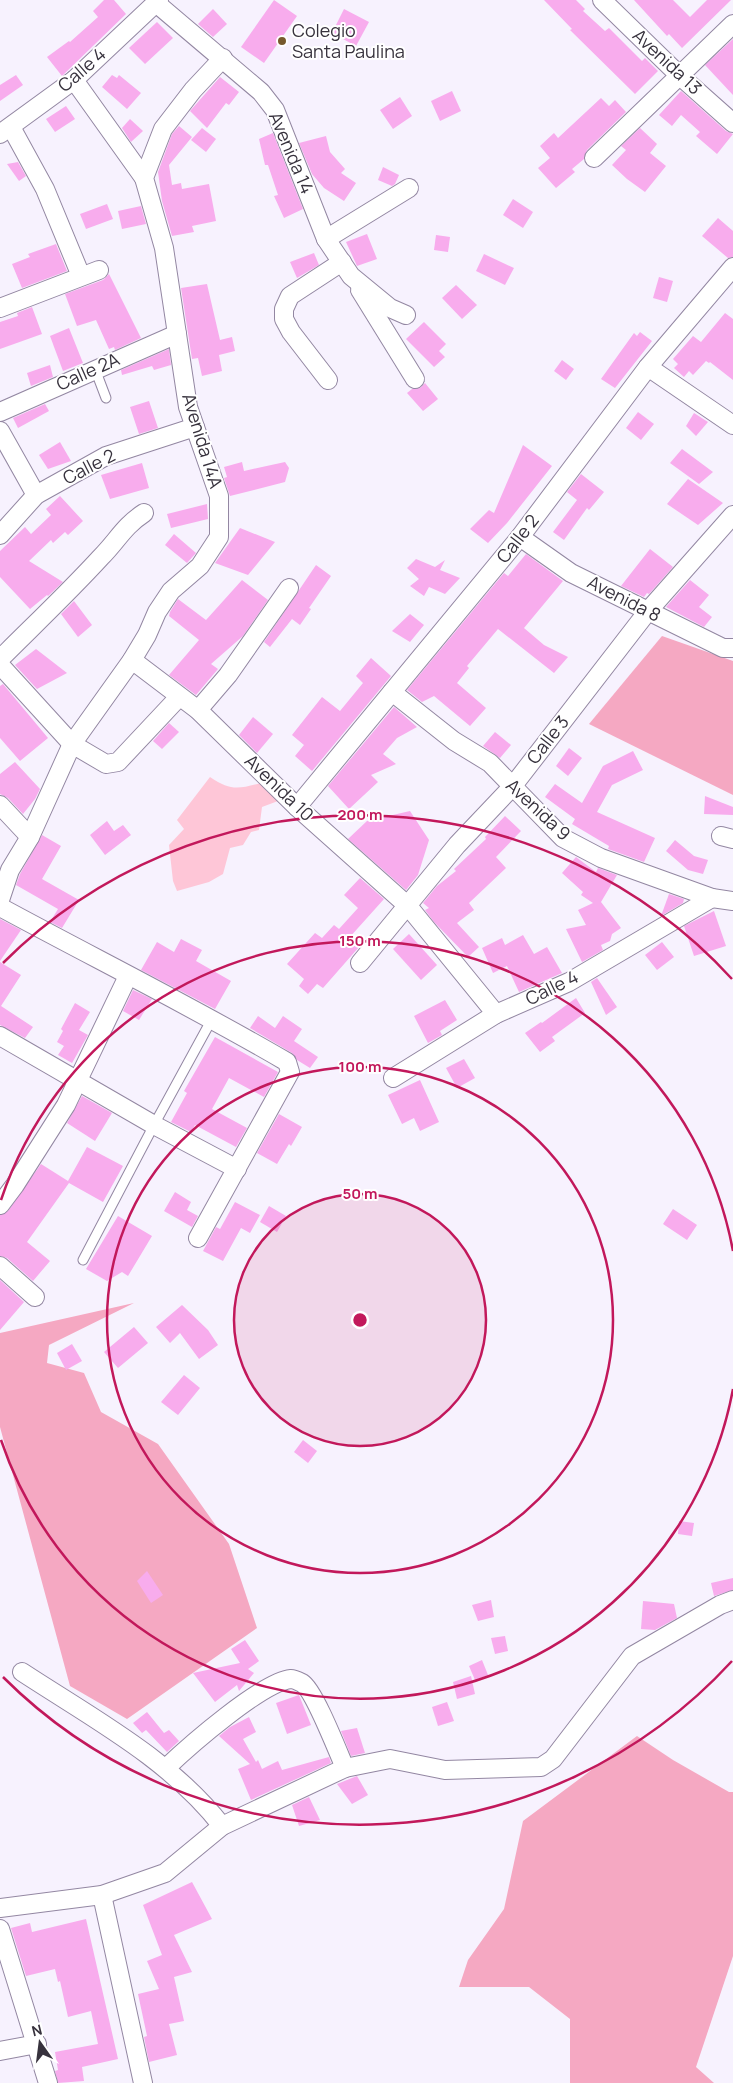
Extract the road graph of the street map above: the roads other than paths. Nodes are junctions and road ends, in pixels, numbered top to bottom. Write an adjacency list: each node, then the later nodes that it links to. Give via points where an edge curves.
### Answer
1 (602, 0): 5 (street, Avenida 13)
2 (158, 2): 4 (street, Avenida 14); 6 (street, Calle 4)
3 (733, 24): 5 (street)
4 (222, 58): 10 (street, via 163,129); 12 (street, Avenida 14, via 261,92 275,110)
5 (679, 75): 7 (street, Avenida 13); 9 (street)
6 (74, 80): 8 (street, Calle 4); 10 (street, Avenida 14A)
7 (733, 123)
8 (5, 131): 16 (street, via 45,190)
9 (594, 158)
10 (144, 178): 19 (street, Avenida 14A, via 164,248)
11 (409, 188): 12 (street)
12 (326, 238): 14 (street, Avenida 14)
13 (733, 267): 20 (street, Calle 2)
14 (347, 269): 18 (street, Avenida 14, via 390,308); 22 (street); 23 (street, via 290,296 284,309 284,319 291,332)
15 (99, 270): 16 (street)
16 (81, 276): 17 (street)
17 (0, 308)
18 (406, 315)
19 (177, 334): 21 (street, Calle 2A); 27 (street, Avenida 14A, via 188,407)
20 (648, 367): 26 (street); 33 (street, Calle 2)
21 (95, 369): 24 (lane); 25 (street, Calle 2A)
22 (415, 379)
23 (328, 380)
24 (106, 398)
25 (0, 412)
26 (733, 424)
27 (195, 426): 29 (street, Calle 2, via 106,456); 38 (street, Avenida 14A, via 219,496 220,537 200,566 172,591)
28 (0, 431): 29 (street)
29 (36, 495): 32 (street, Calle 2)
30 (144, 513): 37 (street, via 120,533 103,556)
31 (733, 515): 35 (street, Calle 3)
32 (0, 535)
33 (520, 538): 35 (street, Avenida 8, via 571,573); 40 (street, Calle 2)
34 (289, 588): 42 (street, via 228,675)
35 (648, 611): 36 (street, Avenida 8, via 723,648); 44 (street, Calle 3)
36 (733, 648)
37 (0, 659)
38 (132, 660): 41 (street, Avenida 10); 43 (street, Avenida 14A)
39 (0, 665): 43 (street)
40 (392, 692): 44 (street, Avenida 9, via 490,763); 46 (street, Calle 2)
41 (179, 697): 42 (street, Avenida 10); 43 (street, via 118,762 106,764)
42 (198, 710): 46 (street, Avenida 10)
43 (72, 744): 47 (street, Avenida 14A)
44 (512, 787): 48 (street, Avenida 9, via 563,838 601,858); 50 (street, Calle 3, via 457,845)
45 (0, 805): 47 (street)
46 (297, 807): 50 (street, Avenida 10)
47 (30, 837): 49 (street, Avenida 14A, via 10,870)
48 (727, 898): 54 (street, Calle 4, via 568,982)
49 (0, 900)
50 (408, 906): 52 (street, Calle 3); 54 (street, Avenida 10)
51 (0, 907): 53 (street)
52 (360, 964)
53 (128, 976): 55 (street); 58 (street)
54 (496, 1014): 57 (street, Calle 4)
55 (212, 1018): 59 (lane); 60 (street, via 289,1066 290,1072)
56 (0, 1036): 58 (street)
57 (393, 1078)
58 (76, 1081): 59 (street); 61 (street, via 66,1105)
59 (154, 1125): 60 (street); 63 (lane)
60 (237, 1168): 62 (street)
61 (0, 1205)
62 (198, 1238)
63 (83, 1260)
64 (0, 1266): 65 (street)
65 (35, 1297)
66 (733, 1600): 69 (street, via 632,1656 553,1759 541,1767 445,1770 390,1759)
67 (22, 1672): 68 (street)
68 (166, 1768): 69 (street, via 194,1742 254,1697 293,1679 304,1684 318,1708); 70 (street)
69 (344, 1768): 70 (street)
70 (222, 1826): 71 (street, via 165,1873)
71 (102, 1895): 72 (street); 77 (street)
72 (0, 1908)
73 (0, 1929): 74 (street)
74 (37, 2044): 75 (street); 76 (street)
75 (0, 2051)
76 (48, 2083)
77 (143, 2083)

